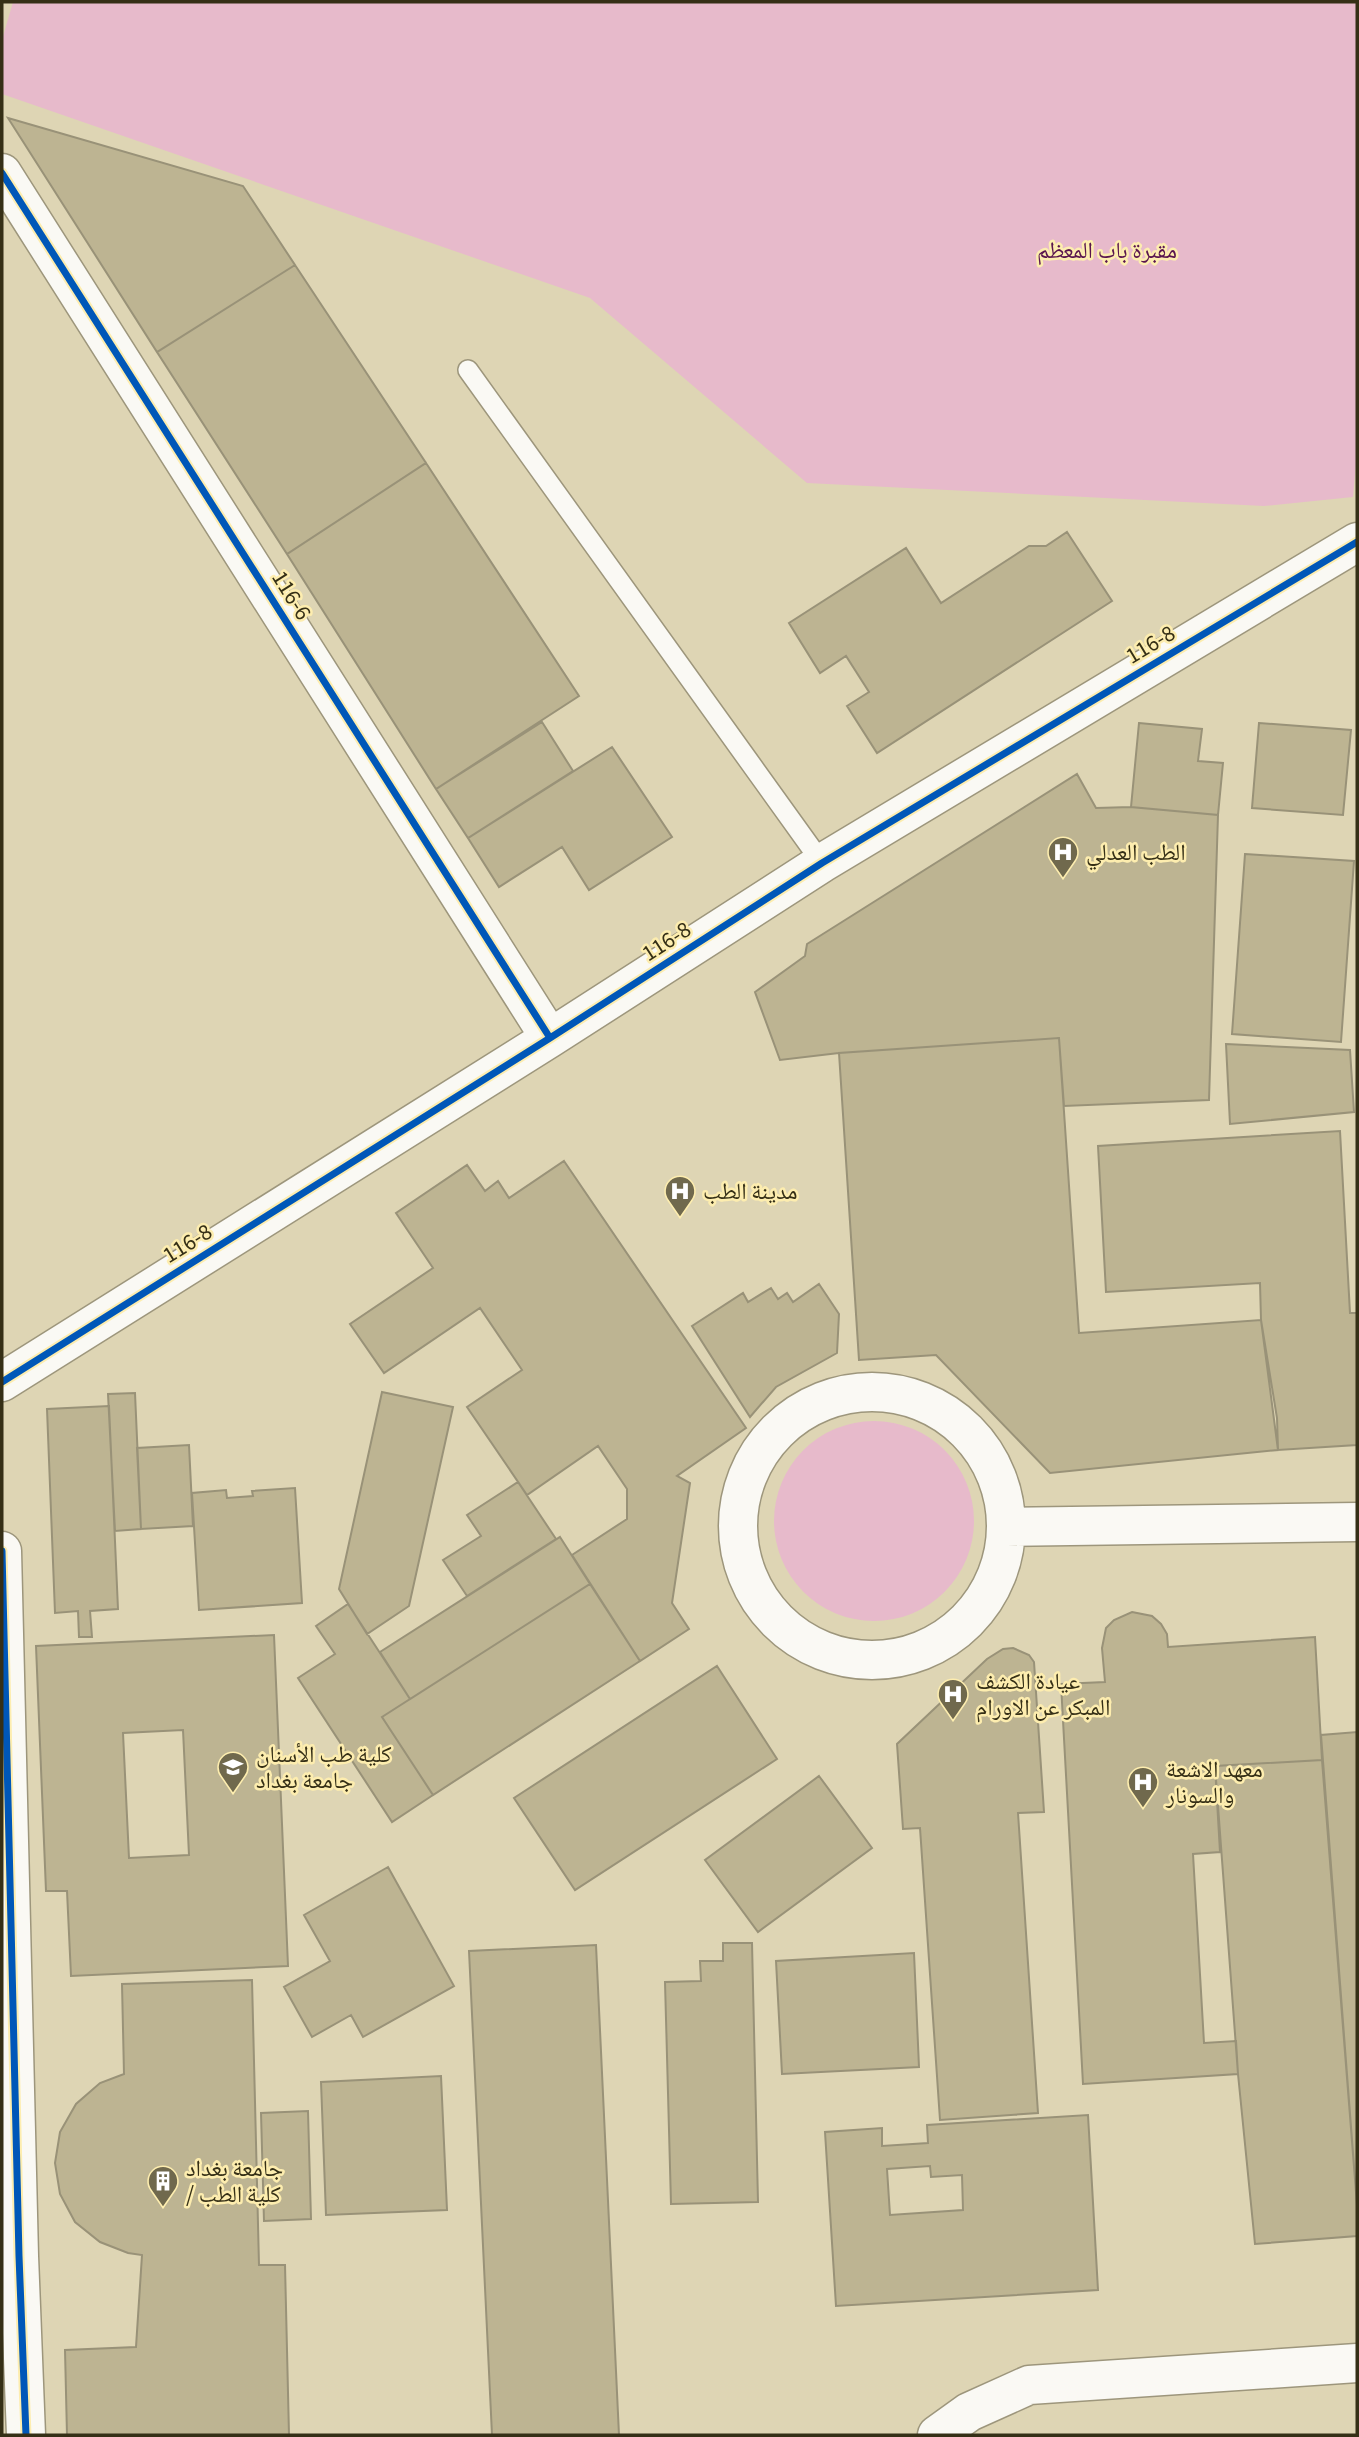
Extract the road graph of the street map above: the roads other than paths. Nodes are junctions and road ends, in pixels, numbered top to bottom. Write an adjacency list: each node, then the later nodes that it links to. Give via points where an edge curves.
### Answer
1 (2, 173): 5 (street, 116-6)
2 (468, 370): 4 (lane)
3 (1357, 542): 4 (street, 116-8)
4 (822, 863): 5 (street, 116-8)
5 (550, 1038): 6 (street, 116-8)
6 (2, 1382)
7 (1357, 1521): 8 (street)
8 (1007, 1527): 8 (street, via 995,1469 958,1421 926,1402 894,1393 855,1392 817,1404 785,1423 762,1449 740,1495 738,1541 744,1572 760,1602 793,1636 841,1658 879,1661 917,1653 948,1637 978,1610 1002,1562)
9 (2, 1551): 10 (street)
10 (10, 2256): 12 (street)
11 (1357, 2363): 13 (street, via 1029,2385 969,2412)
12 (26, 2435)
13 (937, 2435)

